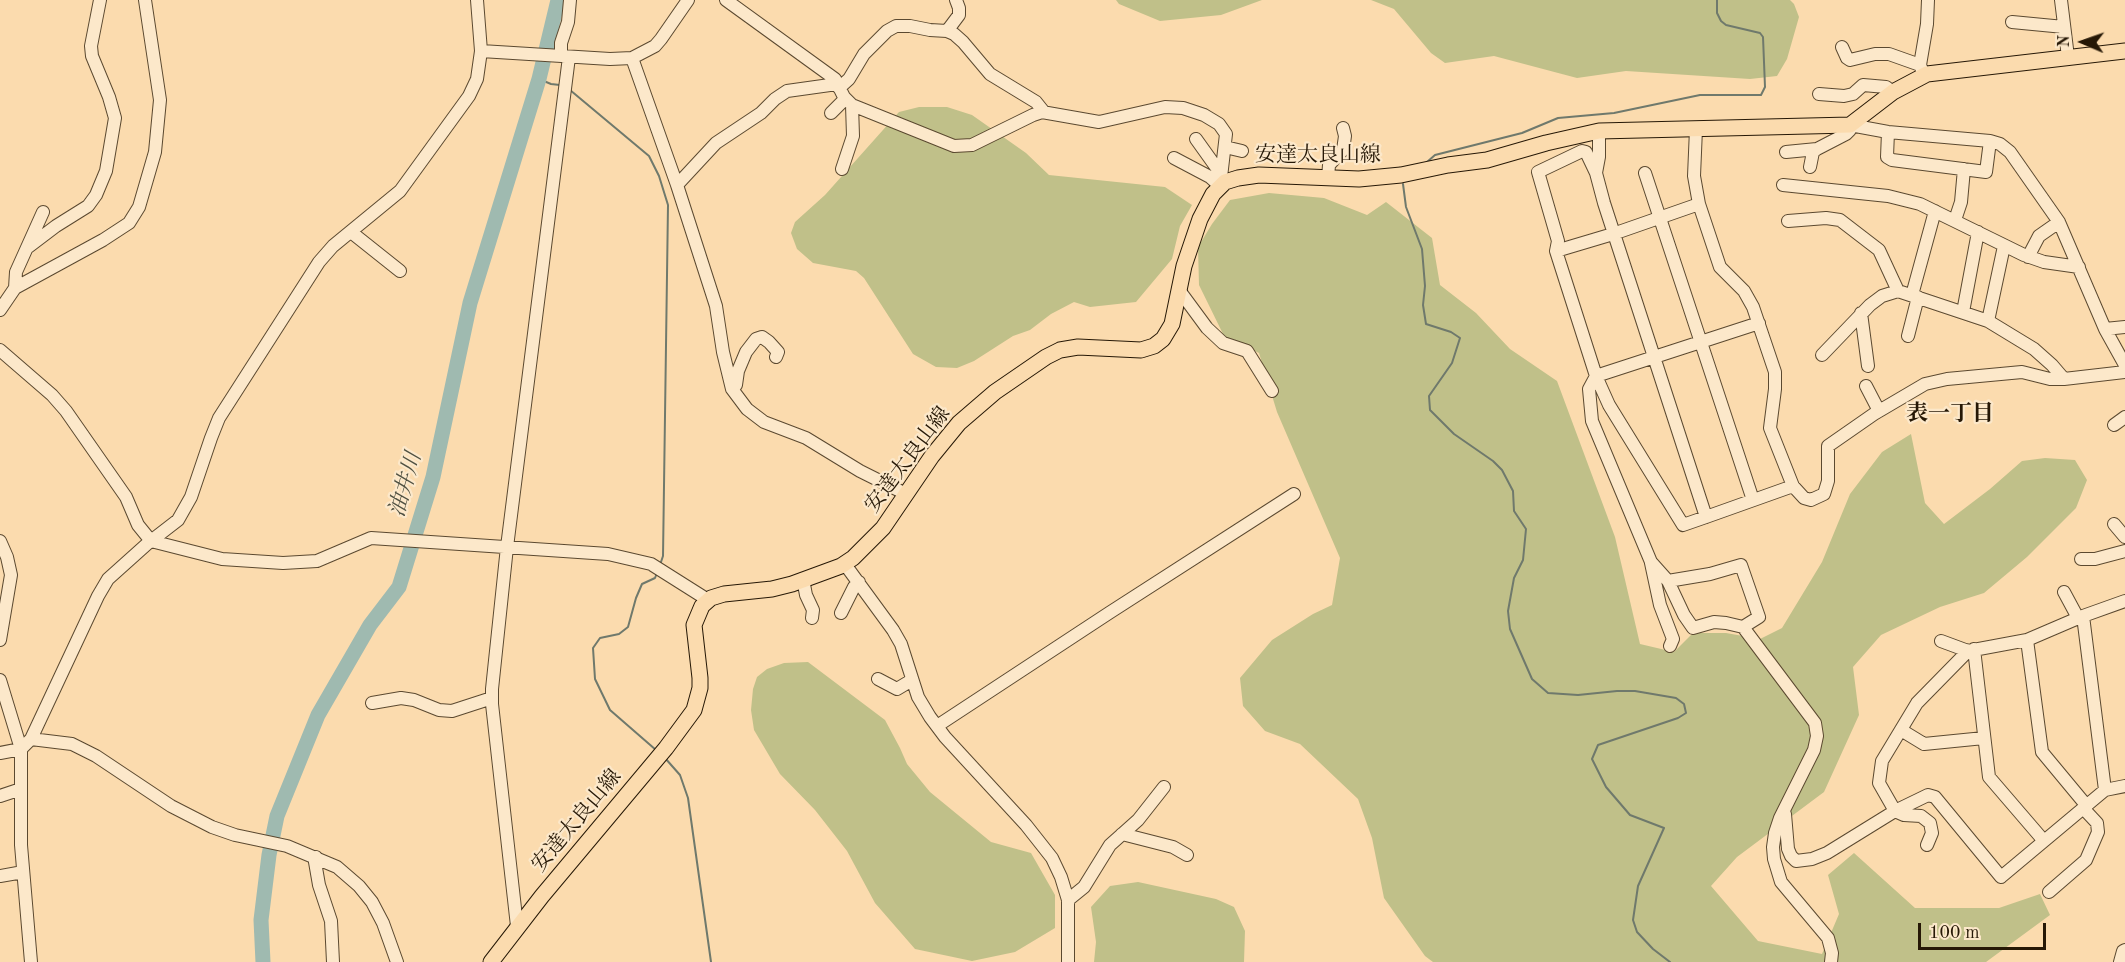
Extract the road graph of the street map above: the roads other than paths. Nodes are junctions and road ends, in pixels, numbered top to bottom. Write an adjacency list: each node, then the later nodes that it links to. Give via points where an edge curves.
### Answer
1 (100, 0): 57 (street, via 92,56 115,118 106,171 88,206)
2 (145, 0): 62 (street, via 160,100 155,152 139,207 129,223 103,240)
3 (477, 0): 14 (street)
4 (570, 0): 16 (street)
5 (688, 0): 18 (street, via 655,46)
6 (726, 0): 22 (street, via 835,79)
7 (956, 0): 12 (street, via 959,15)
8 (1928, 0): 19 (street)
9 (2061, 0): 11 (street)
10 (2012, 22): 11 (street)
11 (2064, 27): 17 (street)
12 (947, 31): 22 (street, via 896,26 864,54); 23 (street, via 963,42 990,74 1036,102)
13 (1842, 46): 19 (street, via 1850,60 1889,54)
14 (481, 51): 16 (street); 53 (street, via 470,96 400,191)
15 (2125, 51): 17 (main road)
16 (560, 56): 18 (street); 101 (street, via 566,86)
17 (2068, 57): 19 (main road)
18 (632, 58): 44 (street)
19 (1922, 70): 21 (main road)
20 (1826, 92): 21 (street, via 1844,96 1863,85 1886,87)
21 (1893, 92): 25 (main road)
22 (843, 94): 23 (street, via 962,147); 24 (street); 39 (street, via 853,136); 44 (street, via 787,91 716,143)
23 (1044, 112): 32 (street, via 1099,122 1155,108 1183,108 1219,124 1226,134)
24 (831, 113)
25 (1850, 125): 27 (main road, 安達太良山線); 29 (street); 33 (street, via 1846,134)
26 (1343, 128): 42 (street, via 1343,150 1329,165)
27 (1696, 129): 28 (main road, 安達太良山線); 46 (street, via 1694,176)
28 (1599, 131): 40 (street); 42 (main road, 安達太良山線, via 1487,160 1385,177)
29 (1888, 132): 31 (street); 38 (street, via 1888,159)
30 (1196, 138): 43 (street)
31 (1990, 141): 38 (street, via 1986,172); 52 (street, via 2010,152)
32 (1226, 147): 34 (street); 43 (street)
33 (1816, 149): 35 (street); 37 (street)
34 (1242, 151)
35 (1785, 152)
36 (1174, 159): 43 (street)
37 (1810, 167)
38 (1964, 169): 50 (street)
39 (842, 170)
40 (1596, 173): 55 (street); 58 (street, via 1582,151 1538,172 1558,241)
41 (1645, 173): 49 (street)
42 (1328, 178): 43 (main road, 安達太良山線, via 1259,175)
43 (1221, 180): 63 (main road, 安達太良山線, via 1200,219)
44 (677, 185): 76 (street, via 716,306)
45 (1783, 185): 47 (street, via 1888,196)
46 (1699, 204): 49 (street); 70 (street, via 1720,267 1744,291)
47 (1935, 211): 50 (street); 65 (street)
48 (43, 212): 57 (street)
49 (1660, 217): 55 (street); 74 (street)
50 (1955, 220): 54 (street)
51 (1788, 221): 64 (street, via 1840,220 1879,250)
52 (2059, 222): 59 (street, via 2039,237); 60 (street)
53 (351, 232): 61 (street); 100 (street, via 319,262 219,418 186,508 178,520)
54 (1978, 232): 56 (street); 67 (street)
55 (1613, 234): 58 (street); 80 (street)
56 (2004, 246): 59 (street); 69 (street)
57 (27, 248): 62 (street, via 16,272)
58 (1556, 251): 84 (street)
59 (2028, 256): 60 (street)
60 (2079, 267): 72 (street)
61 (400, 271)
62 (15, 288): 66 (street)
63 (1179, 290): 88 (street, via 1223,343 1247,351); 93 (main road, 安達太良山線, via 1172,324 1154,346 1141,350 1078,346 1046,357 959,423)
64 (1898, 291): 65 (street); 68 (street, via 1876,300)
65 (1915, 296): 67 (street); 73 (street)
66 (0, 310)
67 (1964, 312): 69 (street)
68 (1861, 313): 78 (street); 82 (street)
69 (1988, 321): 85 (street, via 2034,349)
70 (1759, 323): 74 (street); 92 (street, via 1775,372 1770,428)
71 (2125, 327): 72 (street)
72 (2105, 329): 81 (street)
73 (1908, 336)
74 (1701, 343): 80 (street); 95 (street)
75 (0, 350): 100 (street, via 66,411 126,496 138,525)
76 (722, 350): 77 (street); 87 (street)
77 (746, 352): 79 (street, via 762,337 778,352); 87 (street)
78 (1822, 355)
79 (776, 357)
80 (1654, 358): 84 (street); 96 (street)
81 (2125, 365)
82 (1868, 366)
83 (2125, 372): 85 (street)
84 (1596, 376): 96 (street, via 1609,405 1683,525); 104 (street, via 1588,393 1592,421)
85 (2064, 379): 89 (street, via 2022,372 1947,379 1926,384)
86 (1866, 386): 89 (street)
87 (732, 389): 93 (street, via 747,409 764,422 806,438)
88 (1272, 391)
89 (1879, 411): 92 (street, via 1828,446 1824,494 1811,500)
90 (2125, 417): 91 (street)
91 (2114, 425)
92 (1793, 486): 95 (street)
93 (906, 494): 105 (main road, 安達太良山線, via 883,528)
94 (1294, 494): 126 (street)
95 (1753, 500): 96 (street)
96 (1706, 517)
97 (2114, 524): 98 (street)
98 (2125, 537)
99 (0, 541): 116 (street, via 11,575)
100 (151, 542): 101 (street, via 222,559 305,563 371,538); 129 (street, via 103,587)
101 (507, 547): 110 (street, via 608,554 651,564); 124 (street)
102 (2125, 551): 103 (street)
103 (2081, 559)
104 (1651, 562): 107 (street); 119 (street, via 1660,605 1673,639)
105 (844, 563): 106 (main road, 安達太良山線); 108 (street)
106 (803, 579): 110 (main road, 安達太良山線, via 772,589 724,594); 114 (street)
107 (1668, 581): 115 (street, via 1693,628 1714,622); 115 (street, via 1741,565 1760,618)
108 (859, 582): 112 (street); 123 (street, via 901,644)
109 (2064, 592): 113 (street)
110 (708, 600): 149 (main road, 安達太良山線, via 699,610 694,626 700,678 694,710)
111 (2125, 601): 113 (street)
112 (841, 613)
113 (2080, 617): 117 (street); 135 (street)
114 (812, 618)
115 (1743, 627): 138 (street, via 1815,723 1814,750)
116 (0, 640)
117 (2027, 640): 120 (street); 137 (street, via 2042,752)
118 (1941, 641): 120 (street)
119 (1670, 646)
120 (1971, 650): 127 (street, via 1917,703); 128 (street)
121 (878, 679): 123 (street, via 897,689)
122 (0, 680): 130 (street)
123 (912, 680): 126 (street, via 922,705)
124 (492, 698): 125 (street, via 452,711 400,698); 149 (street)
125 (372, 703)
126 (937, 726): 148 (street, via 1052,858)
127 (1900, 730): 128 (street, via 1924,744); 139 (street, via 1882,761 1879,783)
128 (1984, 738): 141 (street, via 1989,777)
129 (31, 739): 130 (street); 144 (street, via 72,744 189,816 235,835 287,846)
130 (21, 749): 131 (street); 134 (street)
131 (0, 753)
132 (2125, 786): 135 (street)
133 (1164, 787): 140 (street)
134 (21, 789): 136 (street); 145 (street)
135 (2105, 790): 137 (street)
136 (0, 796)
137 (2084, 806): 141 (street); 147 (street, via 2097,823 2098,832 2086,860)
138 (1785, 810): 139 (street, via 1788,849 1796,861 1803,862 1827,853); 156 (street, via 1773,847 1777,871 1784,887 1828,938)
139 (1895, 811): 141 (street, via 1928,795 1935,797 2001,877); 142 (street, via 1922,816 1930,823 1932,833)
140 (1122, 834): 143 (street, via 1173,847); 148 (street, via 1110,844 1084,887)
141 (2044, 841)
142 (1927, 845)
143 (1187, 855)
144 (316, 857): 152 (street, via 319,885 332,928); 153 (street, via 337,867 365,893 383,922)
145 (23, 872): 146 (street); 151 (street)
146 (0, 876)
147 (2049, 892)
148 (1068, 900): 155 (street)
149 (517, 926): 154 (main road, 安達太良山線)
150 (2125, 950): 157 (street)
151 (31, 962)
152 (333, 962)
153 (397, 962)
154 (491, 962)
155 (1068, 962)
156 (1831, 962)
157 (2120, 962)

